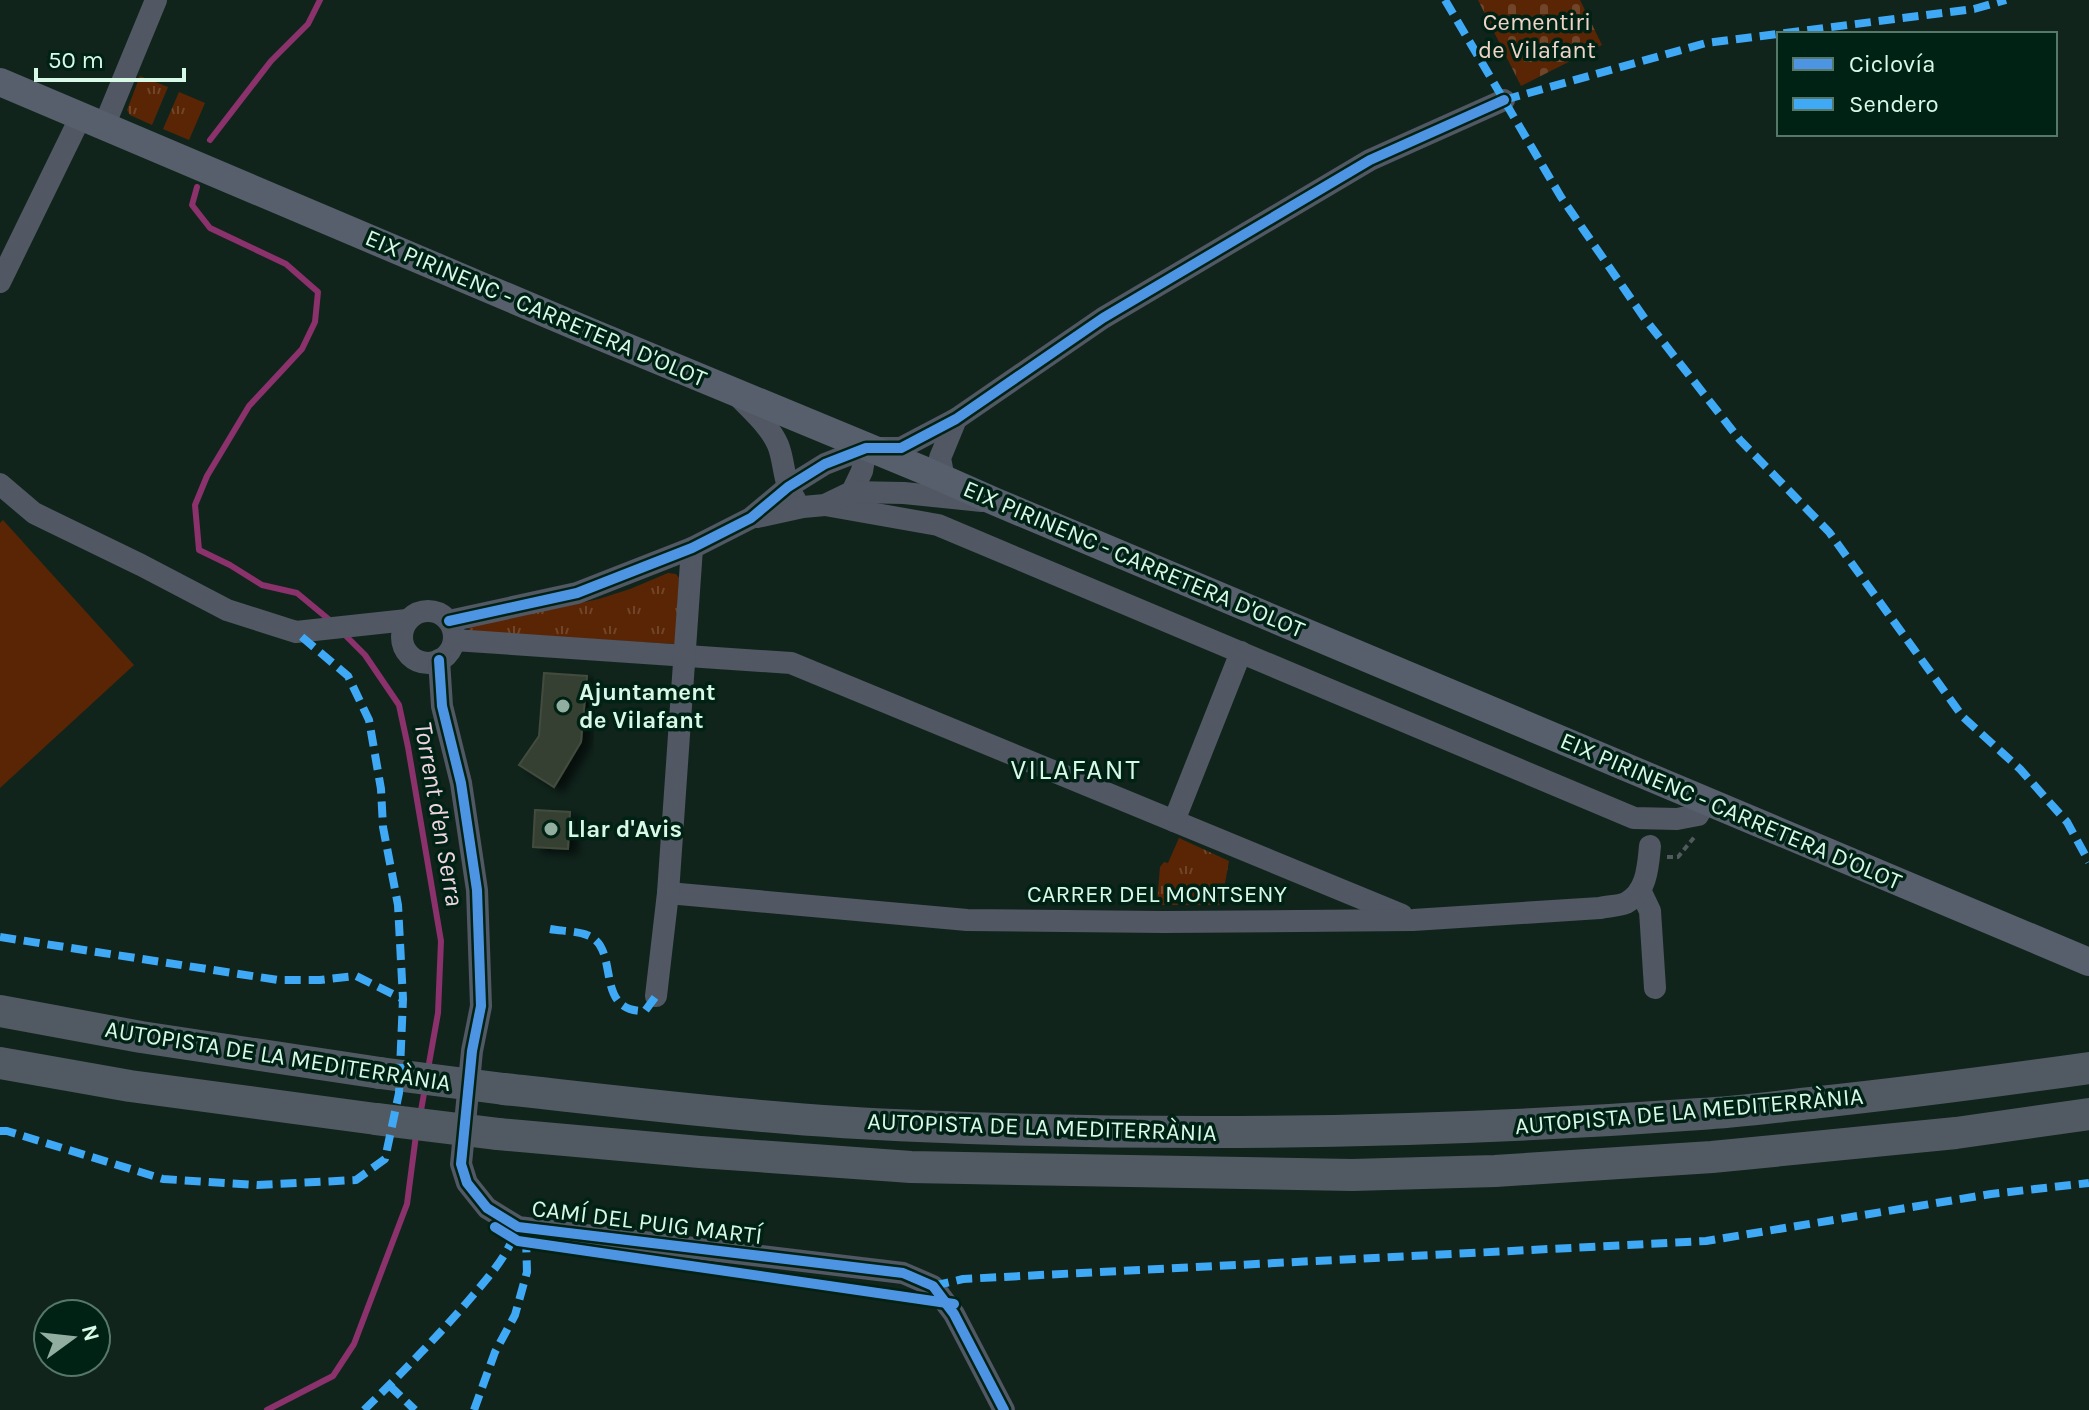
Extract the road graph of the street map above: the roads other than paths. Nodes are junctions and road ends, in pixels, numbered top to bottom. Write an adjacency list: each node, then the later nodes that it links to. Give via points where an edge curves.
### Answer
1 (156, 0): 4 (street)
2 (0, 82): 4 (main road, EIX PIRINENC - CARRETERA D'OLOT)
3 (1504, 100): 7 (street, via 1370,160 1103,318)
4 (92, 121): 5 (street); 6 (main road, EIX PIRINENC - CARRETERA D'OLOT)
5 (1, 279)
6 (735, 392): 8 (main road, EIX PIRINENC - CARRETERA D'OLOT); 11 (street, via 772,432)
7 (956, 419): 8 (street, via 901,448); 9 (street)
8 (866, 448): 9 (main road, EIX PIRINENC - CARRETERA D'OLOT); 11 (street, via 825,464); 12 (street)
9 (937, 470): 13 (street); 14 (main road, EIX PIRINENC - CARRETERA D'OLOT)
10 (0, 484): 18 (street, via 34,513 227,610 296,632)
11 (788, 487): 15 (street, via 792,497); 16 (street)
12 (852, 492): 13 (street); 15 (street)
13 (904, 493): 14 (street)
14 (996, 502): 23 (main road, EIX PIRINENC - CARRETERA D'OLOT)
15 (814, 506): 16 (street); 20 (street, via 938,525)
16 (751, 518): 17 (street)
17 (692, 548): 19 (street, via 577,593); 21 (street)
18 (407, 620): 19 (street, via 432,611 441,614); 22 (street, via 401,636 410,656 431,663)
19 (451, 630): 21 (street); 22 (street, via 447,654)
20 (1241, 652): 24 (street); 26 (street)
21 (683, 656): 26 (street, via 791,663); 30 (street)
22 (439, 660): 40 (street, CAMÍ DEL PUIG MARTÍ, via 442,706 461,783 477,890 481,1006 461,1164 467,1183 487,1208 518,1227 913,1277 933,1286 954,1314)
23 (1707, 800): 25 (street, via 1698,815); 33 (main road, EIX PIRINENC - CARRETERA D'OLOT)
24 (1634, 818): 25 (street); 27 (street)
25 (1677, 819): 27 (street)
26 (1174, 821): 28 (street)
27 (1650, 846): 29 (street)
28 (1300, 873): 31 (street); 32 (street, via 1312,893 1308,911)
29 (1640, 890): 31 (street, CARRER DEL MONTSENY, via 1626,903 1600,908); 34 (street, via 1650,911)
30 (668, 893): 32 (street, CARRER DEL MONTSENY, via 967,920); 35 (street)
31 (1413, 920): 32 (street, CARRER DEL MONTSENY)
32 (1287, 921)
33 (2089, 962)
34 (1655, 988)
35 (656, 996)
36 (0, 1011): 38 (highway, AUTOPISTA DE LA MEDITERRÀNIA, bridge, via 141,1037 504,1089 703,1111 916,1126 1175,1132 1491,1127 1704,1114)
37 (0, 1063): 39 (highway, AUTOPISTA DE LA MEDITERRÀNIA, bridge, via 130,1086 498,1134 911,1167 1352,1175 1495,1171 1712,1157)
38 (2089, 1068)
39 (2089, 1114)
40 (1004, 1410)

